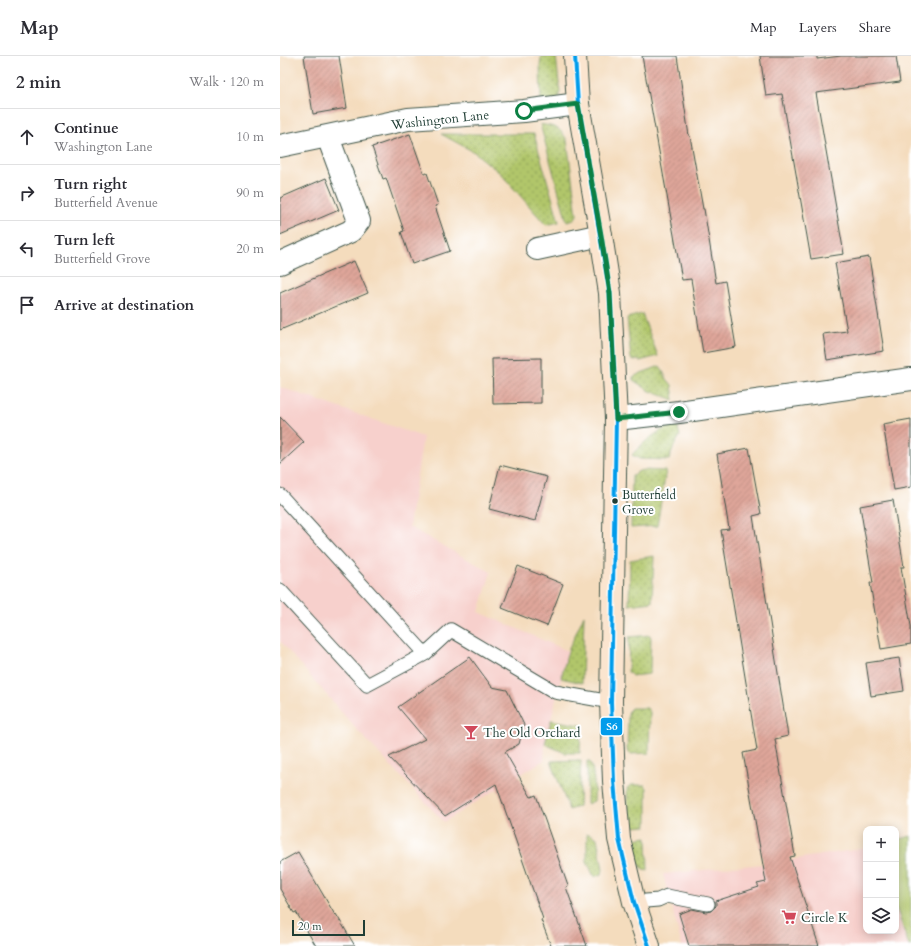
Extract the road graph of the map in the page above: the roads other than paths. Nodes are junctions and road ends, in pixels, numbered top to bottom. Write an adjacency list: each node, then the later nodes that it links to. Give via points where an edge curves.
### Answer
1 (575, 56): 2 (main road)
2 (578, 104): 3 (street, Washington Lane, via 524,111 408,119); 5 (main road)
3 (328, 137): 4 (street, Washington Lane); 7 (street, via 359,221 351,231)
4 (280, 146)
5 (601, 235): 6 (street); 9 (main road, via 610,293)
6 (537, 249)
7 (280, 263)
8 (911, 379): 9 (street)
9 (616, 419): 13 (main road)
10 (280, 495): 12 (lane)
11 (280, 590): 12 (lane, via 367,685)
12 (425, 654): 13 (lane, via 451,630 555,692)
13 (611, 702): 14 (main road, via 618,839)
14 (634, 902): 15 (lane, via 658,900 667,896); 16 (main road)
15 (708, 904)
16 (649, 946)

